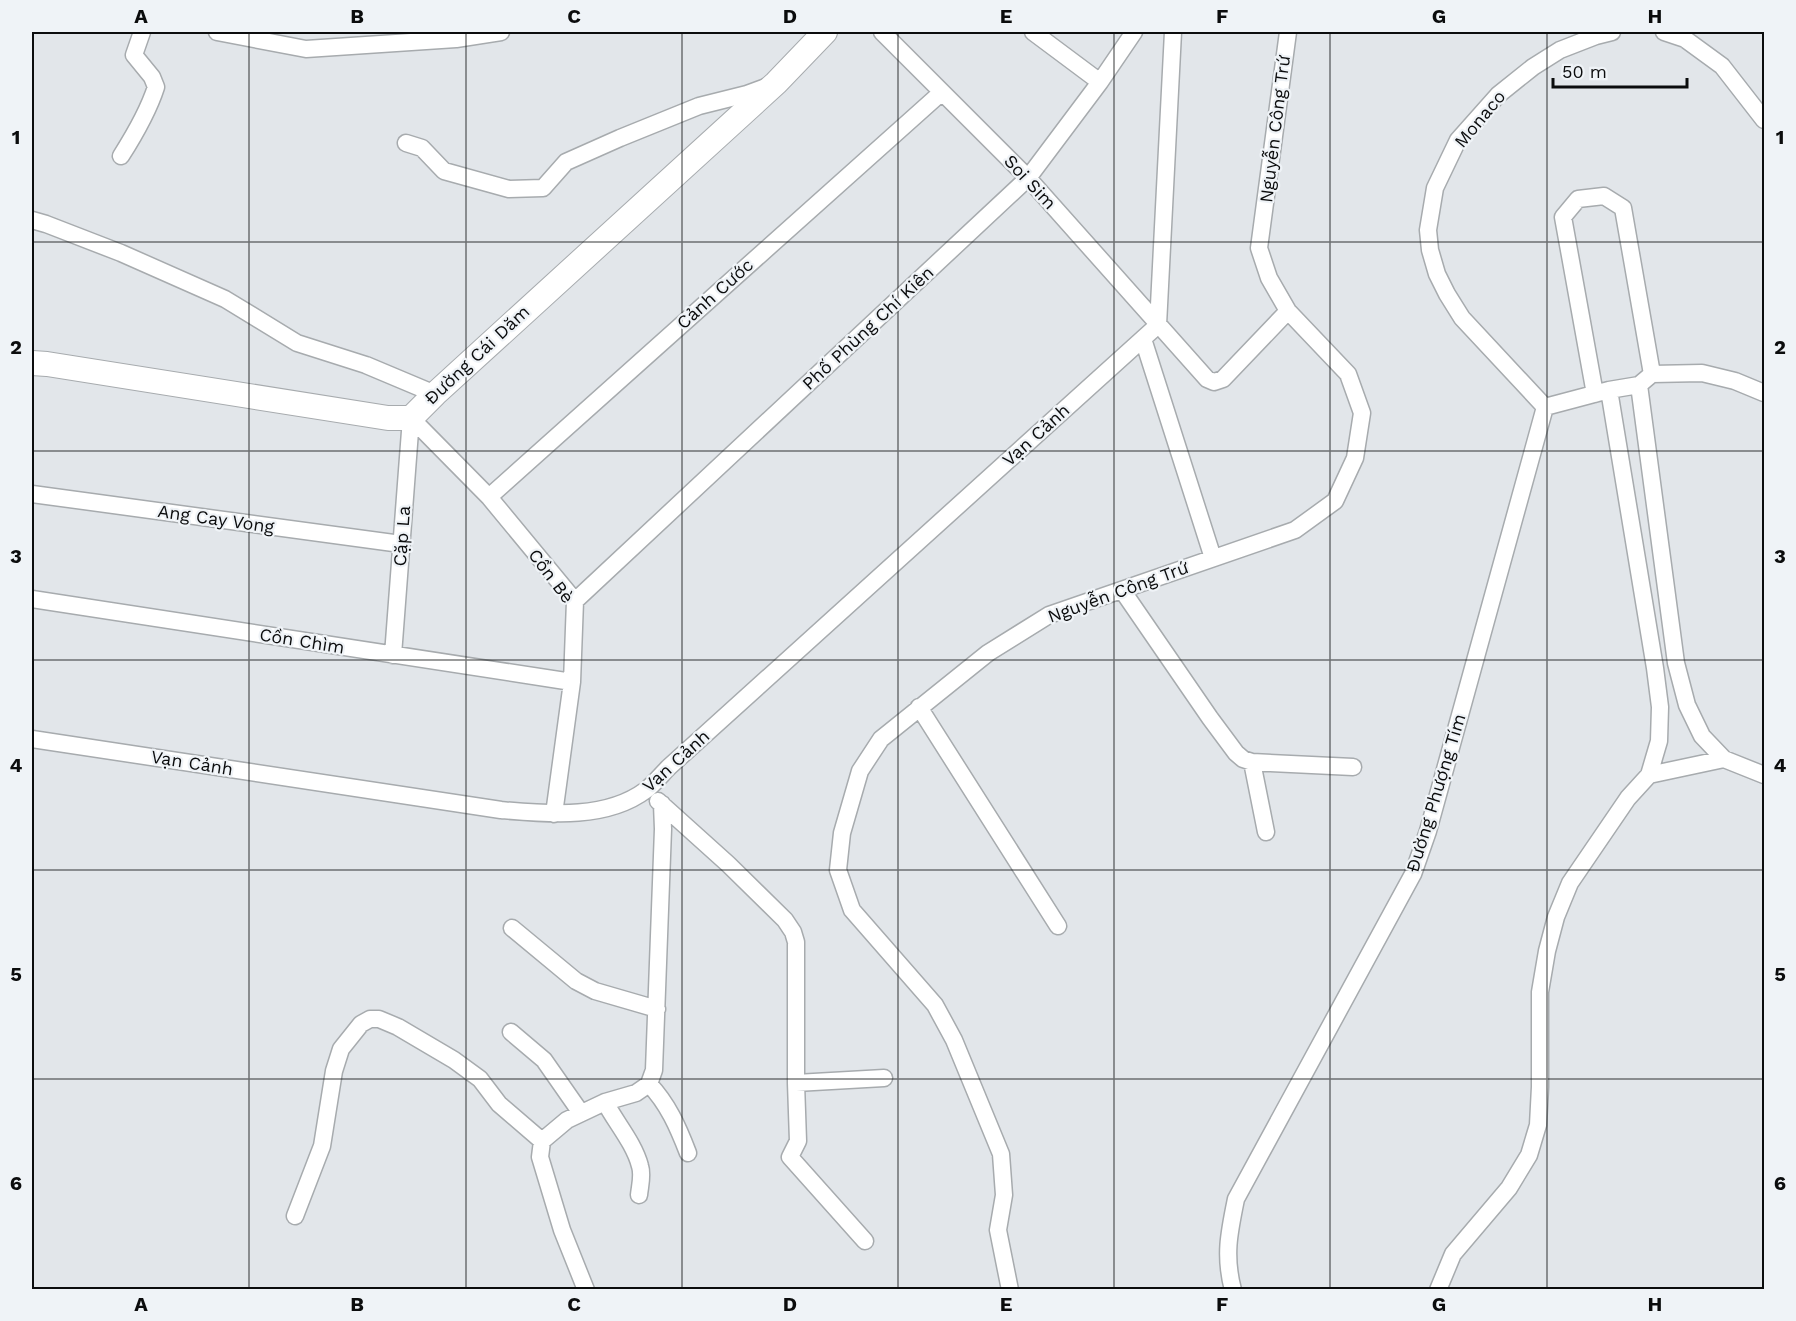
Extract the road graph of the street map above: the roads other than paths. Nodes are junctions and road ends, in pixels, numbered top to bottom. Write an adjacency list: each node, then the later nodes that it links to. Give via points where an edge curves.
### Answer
1 (142, 32): 17 (street, via 134,56 156,87 141,124)
2 (217, 32): 3 (street, via 306,49 456,39)
3 (501, 32)
4 (825, 32): 13 (street, Đường Cái Dăm)
5 (882, 32): 14 (street, Soi Sim)
6 (1034, 32): 12 (street)
7 (1134, 32): 12 (street, Phố Phùng Chí Kiên)
8 (1173, 32): 21 (street)
9 (1288, 32): 20 (street, Nguyễn Công Trứ, via 1259,248 1269,278)
10 (1612, 32): 28 (street, Monaco, via 1560,50 1497,95 1458,140 1435,188 1429,240 1437,274 1447,294 1462,318)
11 (1664, 32): 15 (street, via 1685,39 1722,66)
12 (1100, 82): 18 (street, Phố Phùng Chí Kiên)
13 (776, 83): 16 (street, via 699,106 588,152 566,162 543,188 509,189 444,171 422,148); 27 (street, Đường Cái Dăm)
14 (942, 92): 18 (street, Soi Sim); 31 (street, Cảnh Cước)
15 (1764, 120)
16 (406, 142)
17 (121, 156)
18 (1028, 178): 21 (street, Soi Sim); 36 (street, Phố Phùng Chí Kiên)
19 (32, 220): 27 (street, via 121,253 225,300 297,343 366,365)
20 (1288, 311): 21 (street, Soi Sim, via 1223,380 1214,382); 33 (street, Nguyễn Công Trứ, via 1348,374 1362,413 1354,458 1335,501 1295,530)
21 (1158, 325): 22 (street)
22 (1143, 339): 33 (street); 46 (street, Vạn Cảnh)
23 (32, 363): 29 (street, Đường Cái Dăm, via 388,418)
24 (1646, 380): 25 (street); 25 (street, via 1623,208 1604,196 1578,199 1563,217); 26 (street, via 1702,373); 41 (street, via 1676,663 1687,705 1702,736)
25 (1602, 392): 28 (street); 44 (street, via 1660,707 1659,741)
26 (1764, 393)
27 (435, 394): 29 (street, Đường Cái Dăm)
28 (1545, 407): 66 (street, Đường Phượng Tím, via 1413,874 1236,1199 1228,1239)
29 (411, 418): 31 (street, Cồn Bè); 32 (street, Cặp La)
30 (32, 494): 32 (street, Ang Cay Vong)
31 (489, 497): 36 (street, Cồn Bè)
32 (401, 544): 37 (street, Cặp La)
33 (1213, 558): 34 (street, Nguyễn Công Trứ)
34 (1122, 590): 39 (street, Nguyễn Công Trứ, via 1049,615 988,653); 42 (street, via 1230,744 1243,759)
35 (32, 599): 37 (street, Cồn Chìm)
36 (575, 601): 38 (street, Cồn Bè)
37 (393, 655): 38 (street, Cồn Chìm)
38 (572, 682): 48 (street, Cồn Bè)
39 (919, 707): 50 (street); 65 (street, Nguyễn Công Trứ, via 881,740 860,771 842,833 838,870 852,910 935,1005 954,1040 1001,1154 1004,1195 998,1230)
40 (32, 739): 48 (street, Vạn Cảnh, via 501,810)
41 (1724, 759): 44 (street); 45 (street)
42 (1252, 762): 43 (street); 49 (street)
43 (1353, 767)
44 (1648, 775): 67 (street, via 1570,883 1556,917 1540,992 1538,1125 1529,1155 1509,1188 1453,1254)
45 (1764, 776)
46 (646, 790): 47 (street); 48 (street, Vạn Cảnh, via 622,804)
47 (662, 804): 52 (street); 55 (street, via 728,864 793,932)
48 (554, 814)
49 (1266, 832)
50 (1058, 926)
51 (512, 928): 52 (street, via 576,981 595,991)
52 (657, 1009): 56 (street, via 654,1070)
53 (511, 1032): 58 (street, via 544,1060)
54 (884, 1078): 55 (street)
55 (796, 1083): 63 (street, via 798,1141 791,1159)
56 (649, 1084): 57 (street, via 636,1093); 60 (street, via 674,1119)
57 (604, 1102): 58 (street); 61 (street, via 641,1167)
58 (581, 1113): 59 (street)
59 (542, 1141): 62 (street, via 500,1104 480,1079 454,1060 398,1027 370,1019 341,1049 322,1146); 64 (street, via 540,1157 562,1230)
60 (688, 1153)
61 (639, 1195)
62 (295, 1216)
63 (866, 1241)
64 (586, 1290)
65 (1010, 1290)
66 (1233, 1290)
67 (1438, 1290)

